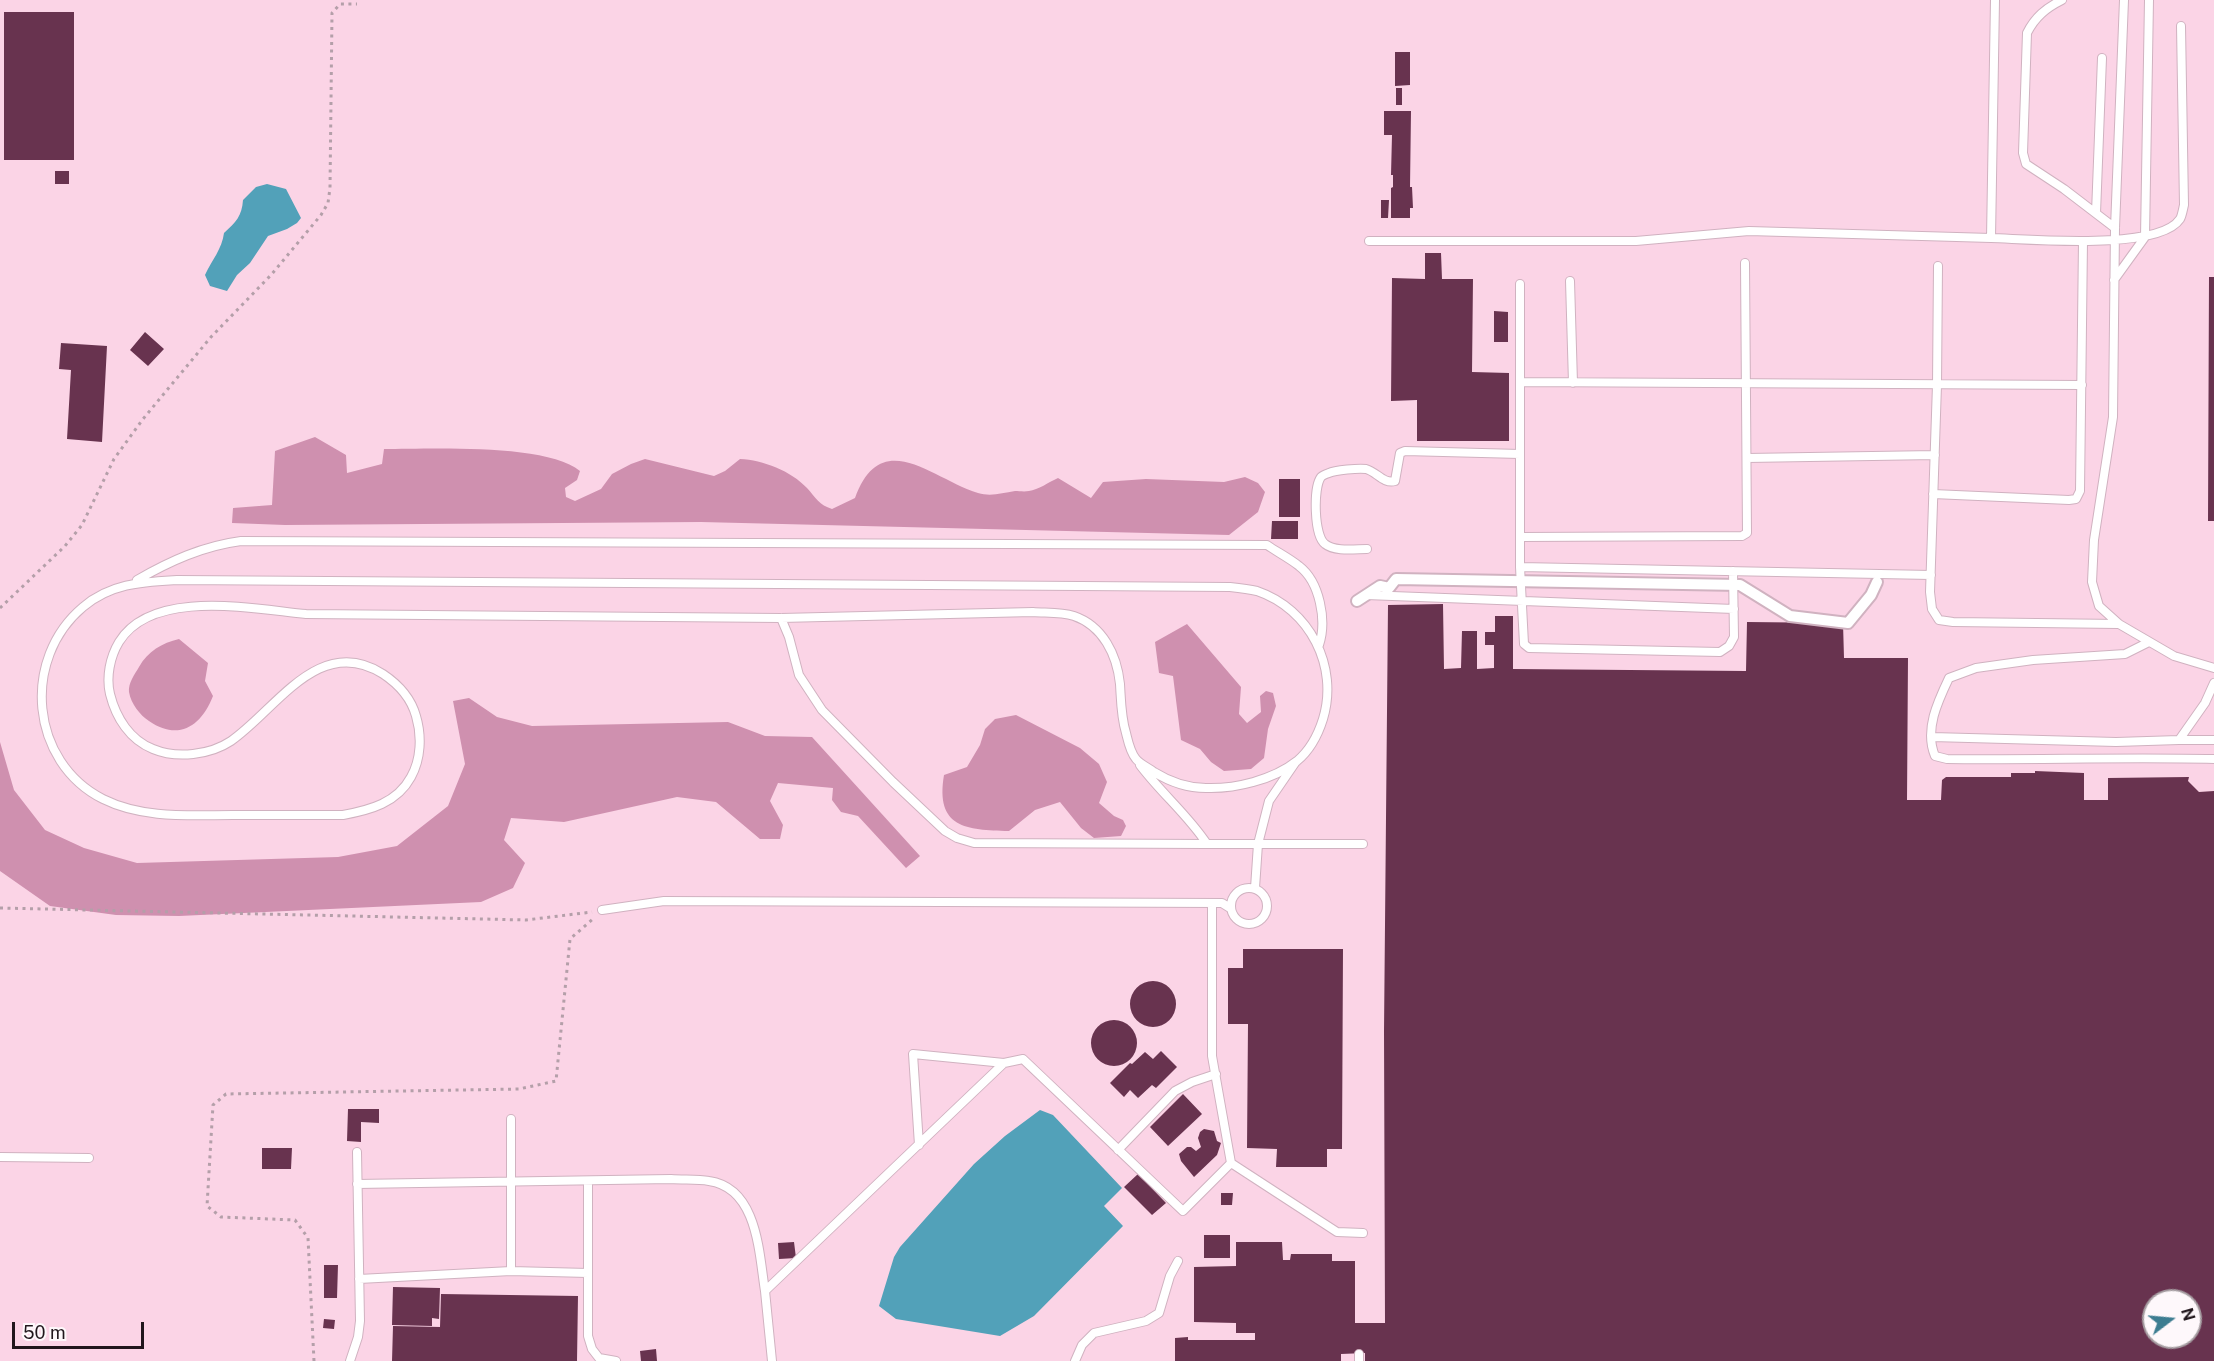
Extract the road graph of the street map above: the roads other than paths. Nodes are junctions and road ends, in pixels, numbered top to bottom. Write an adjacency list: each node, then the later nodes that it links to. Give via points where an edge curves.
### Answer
1 (1995, 0): 10 (lane)
2 (2062, 0): 7 (lane, via 2048,7 2027,33 2023,153 2026,164)
3 (2124, 0): 8 (lane)
4 (2149, 0): 9 (lane)
5 (2181, 26): 9 (lane, via 2184,206 2181,219)
6 (2102, 57): 7 (lane)
7 (2096, 213): 8 (lane)
8 (2115, 228): 13 (lane)
9 (2145, 237): 13 (lane); 17 (lane)
10 (1991, 238): 11 (lane, via 1749,231 1636,241); 12 (lane)
11 (1369, 241)
12 (2083, 241): 13 (lane); 23 (lane)
13 (2114, 241): 17 (lane)
14 (1745, 263): 21 (lane)
15 (1938, 266): 22 (lane)
16 (1570, 281): 20 (lane)
17 (2113, 282): 41 (lane, via 2113,417 2094,540 2092,582 2099,606)
18 (1520, 284): 19 (lane)
19 (1522, 382): 20 (lane); 24 (lane)
20 (1573, 383): 21 (lane)
21 (1746, 384): 22 (lane); 26 (lane)
22 (1937, 385): 23 (lane); 25 (lane)
23 (2082, 385): 27 (lane, via 2080,491 2076,498)
24 (1520, 454): 28 (lane); 29 (lane, via 1405,451 1400,453 1397,477 1392,482 1366,469 1336,470 1321,477 1317,530 1325,544)
25 (1935, 455): 26 (lane); 27 (lane)
26 (1747, 458): 28 (lane, via 1745,535)
27 (1934, 494): 32 (lane)
28 (1520, 537): 30 (lane)
29 (1366, 549)
30 (1520, 567): 31 (lane); 34 (lane)
31 (1733, 571): 32 (lane); 36 (lane)
32 (1931, 575): 41 (lane, via 1932,609 1939,620)
33 (133, 582): 40 (lane, via 97,597 68,623 49,660 41,696 42,714 57,757 89,790 117,806 177,815 343,815 379,806 404,788 412,776 418,760 420,728 415,710 394,681 360,664 339,663 308,674 290,686 244,731 221,746 179,755 151,748 119,719 109,684 115,649 134,624 147,616 203,606 306,614); 43 (lane, via 1230,587 1255,591 1286,606); 43 (lane, via 198,550 242,541 1267,545 1300,566 1314,585 1322,619)
34 (1520, 582): 36 (street); 37 (street, via 1396,579 1389,588 1380,586); 38 (lane)
35 (1877, 582): 36 (street, via 1848,623 1790,616)
36 (1734, 585): 39 (lane)
37 (1362, 598): 38 (lane)
38 (1522, 602): 39 (lane); 39 (lane, via 1524,644 1529,648 1720,652 1734,637)
39 (1734, 609)
40 (781, 618): 49 (lane, via 1033,612 1076,617 1090,624 1110,647 1116,662 1124,727); 52 (lane, via 799,675 822,710 893,782 957,838 974,843)
41 (2119, 624): 42 (lane)
42 (2149, 642): 44 (lane, via 2174,656); 46 (lane, via 2125,654 2033,660 1976,668 1949,678 1935,707)
43 (1318, 645): 51 (lane, via 1328,686 1326,707 1313,741)
44 (2214, 668)
45 (2214, 683): 47 (lane)
46 (1932, 737): 47 (lane); 50 (lane, via 1935,756 1947,759)
47 (2179, 740): 48 (lane)
48 (2214, 740)
49 (1135, 758): 51 (lane, via 1177,784 1206,788 1247,783); 52 (lane)
50 (2214, 759)
51 (1296, 762): 53 (lane, via 1269,801)
52 (1207, 844): 53 (lane)
53 (1258, 844): 54 (lane); 55 (lane)
54 (1363, 844)
55 (1255, 888): 57 (lane, via 1236,893); 57 (lane, via 1264,896 1267,907 1258,922 1239,922)
56 (1212, 903): 57 (lane); 58 (lane, via 664,901); 60 (lane, via 1212,1056)
57 (1230, 908)
58 (602, 910)
59 (1004, 1063): 62 (lane); 62 (lane, via 913,1054); 63 (lane, via 1023,1059)
60 (1216, 1074): 63 (lane, via 1175,1091); 67 (lane)
61 (511, 1119): 69 (lane)
62 (919, 1145): 76 (lane)
63 (1119, 1150): 67 (lane, via 1183,1211)
64 (357, 1152): 70 (lane)
65 (0, 1157): 66 (lane)
66 (89, 1158)
67 (1231, 1163): 71 (lane, via 1337,1232)
68 (588, 1180): 69 (lane); 74 (lane); 76 (lane, via 711,1181 730,1189 754,1223)
69 (511, 1181): 70 (lane); 73 (lane)
70 (357, 1184): 75 (lane)
71 (1363, 1233)
72 (1178, 1261): 80 (lane, via 1159,1313 1146,1321 1094,1333 1082,1345)
73 (510, 1271): 74 (lane); 75 (lane)
74 (588, 1273): 78 (lane, via 588,1336 592,1349 599,1358)
75 (359, 1279): 77 (lane, via 358,1337)
76 (765, 1291): 79 (lane)
77 (350, 1361)
78 (616, 1361)
79 (772, 1361)
80 (1075, 1361)

